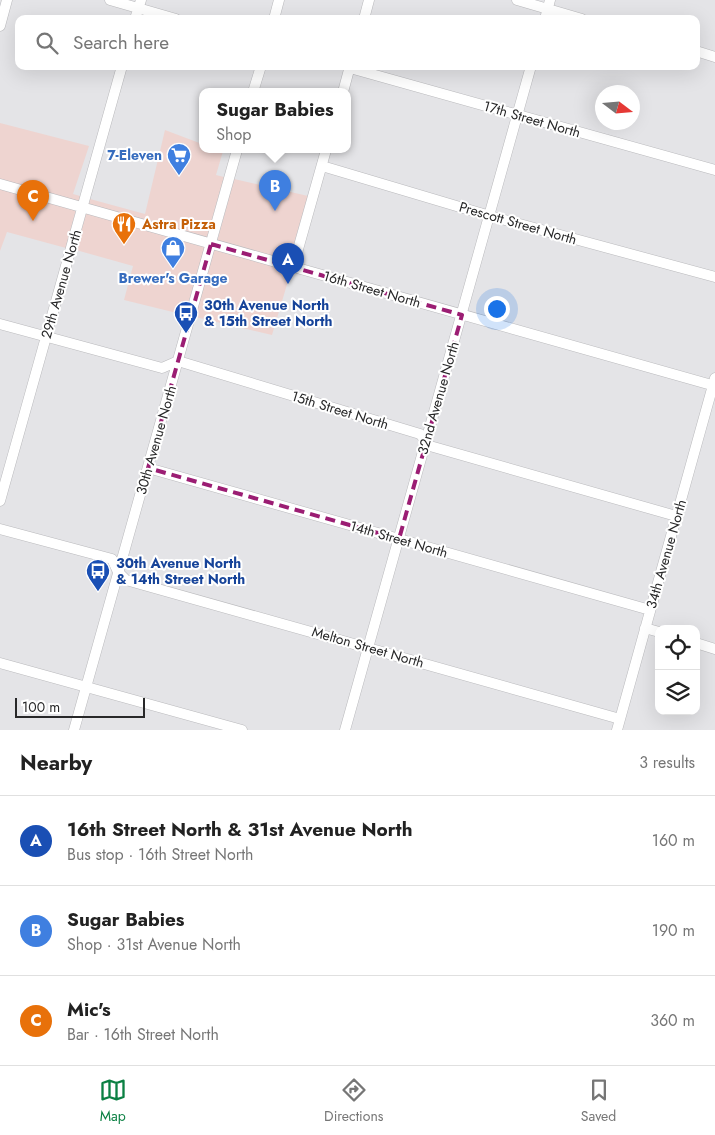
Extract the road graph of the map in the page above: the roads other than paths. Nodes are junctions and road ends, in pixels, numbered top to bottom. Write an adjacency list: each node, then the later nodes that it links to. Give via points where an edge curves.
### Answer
1 (7, 0): 12 (street)
2 (110, 0): 6 (street)
3 (279, 0): 9 (street)
4 (369, 0): 10 (street)
5 (517, 0): 7 (street)
6 (140, 4): 8 (street)
7 (548, 9): 11 (street)
8 (166, 15)
9 (275, 15)
10 (365, 15)
11 (568, 15)
12 (0, 26)
13 (700, 52): 14 (street)
14 (715, 57)
15 (121, 70): 28 (street, 29th Avenue North)
16 (259, 70): 20 (street)
17 (349, 70): 21 (street)
18 (360, 70): 22 (street, 17th Street North)
19 (530, 70): 22 (street, 32nd Avenue North)
20 (254, 88)
21 (344, 88)
22 (517, 116): 26 (street, 17th Street North); 29 (street, 32nd Avenue North)
23 (236, 153): 30 (street, 30th Avenue North)
24 (325, 153): 25 (street)
25 (322, 166): 29 (street, Prescott Street North); 31 (street)
26 (715, 170)
27 (0, 184): 28 (street, 16th Street North)
28 (82, 207): 30 (street, 16th Street North); 35 (street, 29th Avenue North)
29 (490, 216): 32 (street, Prescott Street North); 33 (street, 32nd Avenue North)
30 (211, 244): 31 (street, 16th Street North); 36 (street, 30th Avenue North)
31 (293, 267): 33 (street, 16th Street North)
32 (715, 277)
33 (462, 315): 37 (street, 16th Street North); 38 (street, 32nd Avenue North)
34 (0, 324): 35 (street, 15th Street North)
35 (46, 337): 36 (street, 15th Street North, via 162,368); 40 (street, 29th Avenue North)
36 (178, 361): 38 (street, 15th Street North, via 420,434); 39 (street, 30th Avenue North)
37 (714, 384): 41 (street, 34th Avenue North)
38 (427, 440): 41 (street, 15th Street North, via 430,446); 43 (street, 32nd Avenue North)
39 (148, 468): 43 (street, 14th Street North); 44 (street, 30th Avenue North)
40 (0, 501)
41 (676, 516): 45 (street, 34th Avenue North)
42 (0, 530): 44 (street, via 112,559)
43 (399, 539): 45 (street, 14th Street North); 49 (street, 32nd Avenue North)
44 (118, 572): 49 (street, Melton Street North, via 126,580); 52 (street, 30th Avenue North)
45 (650, 610): 46 (street, 34th Avenue North)
46 (645, 628): 47 (street); 53 (street, 34th Avenue North)
47 (655, 631)
48 (700, 644): 50 (street)
49 (368, 647): 53 (street, Melton Street North); 56 (street, 32nd Avenue North)
50 (715, 649)
51 (0, 663): 52 (street)
52 (86, 686): 54 (street, 30th Avenue North); 55 (street)
53 (620, 719): 57 (street, 34th Avenue North)
54 (74, 730)
55 (242, 730)
56 (345, 730)
57 (617, 730)

